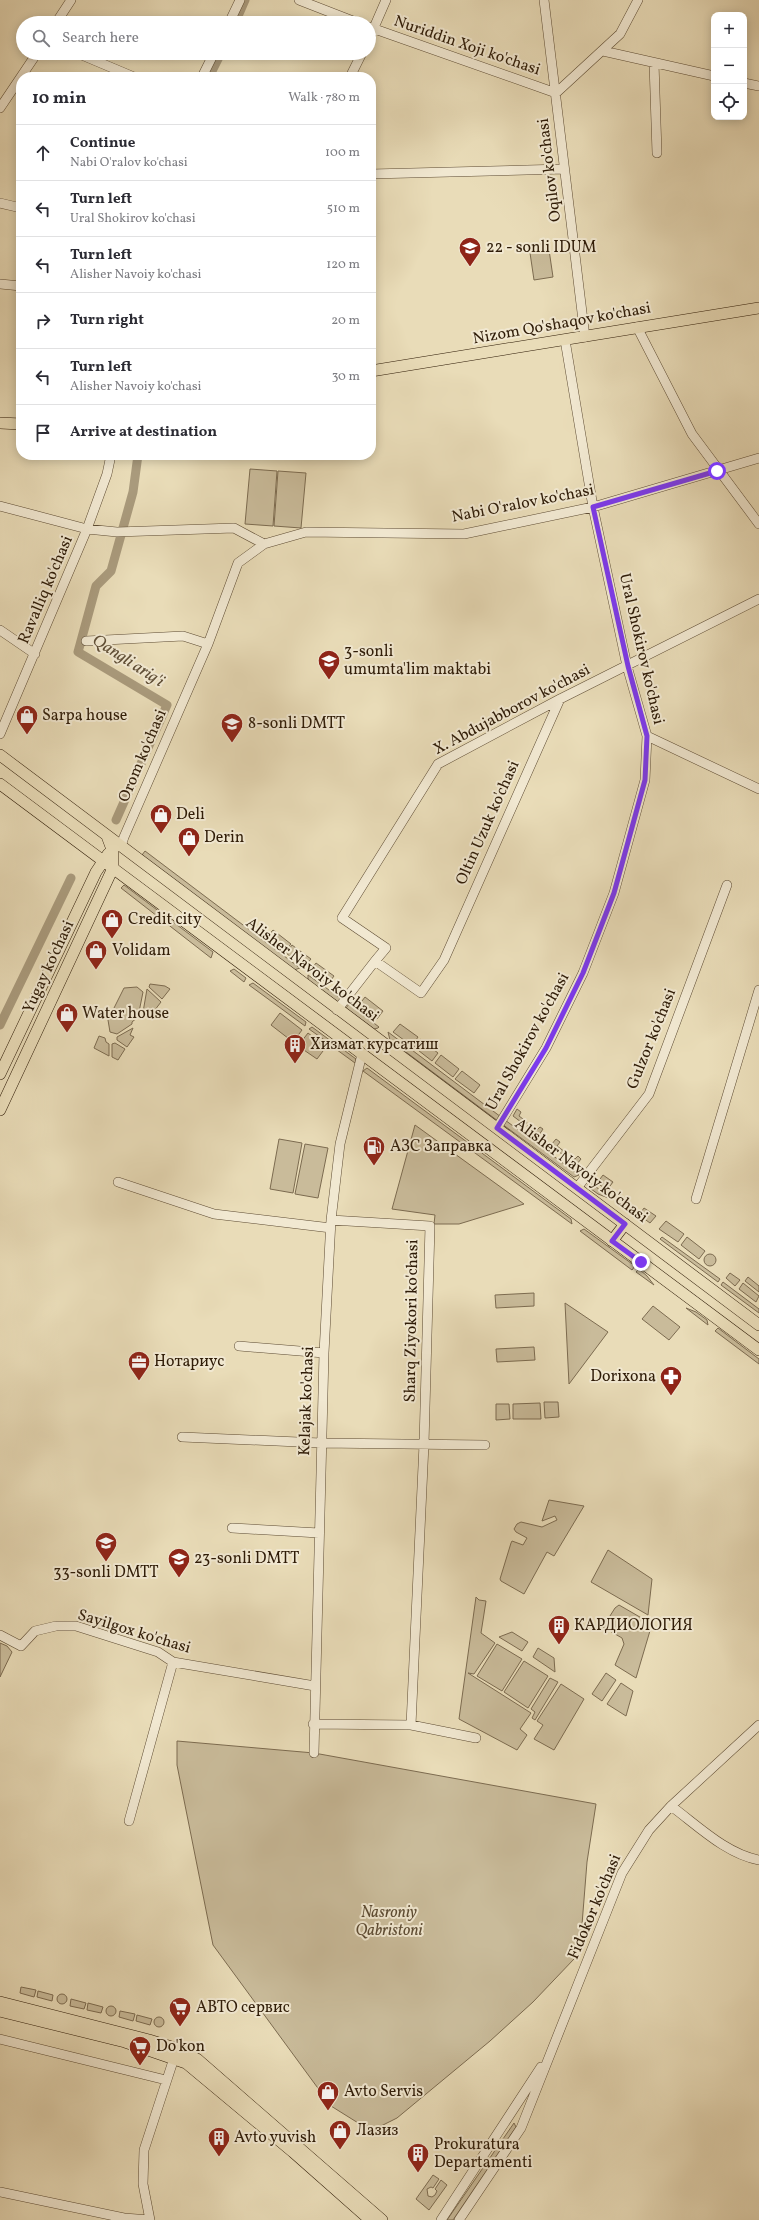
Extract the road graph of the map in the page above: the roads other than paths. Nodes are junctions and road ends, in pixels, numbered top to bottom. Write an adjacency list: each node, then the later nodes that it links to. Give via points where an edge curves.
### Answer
1 (72, 0): 7 (street)
2 (240, 0): 8 (street)
3 (299, 0): 9 (street)
4 (386, 0): 10 (street)
5 (544, 0): 26 (street, Oqilov ko'chasi)
6 (638, 0): 12 (street, via 620,34)
7 (61, 16)
8 (232, 16)
9 (340, 16)
10 (376, 20)
11 (376, 29): 26 (street, Nuriddin Xoji ko'chasi)
12 (603, 51): 17 (street); 26 (street)
13 (32, 60): 18 (street)
14 (94, 60): 19 (street)
15 (210, 60): 20 (street)
16 (358, 60): 21 (street)
17 (654, 64): 22 (street); 28 (street)
18 (24, 72)
19 (122, 72)
20 (204, 72)
21 (352, 72)
22 (711, 75)
23 (16, 84): 27 (street)
24 (747, 84): 25 (street)
25 (759, 86)
26 (556, 93): 29 (street, Oqilov ko'chasi)
27 (0, 108)
28 (657, 152)
29 (564, 169): 30 (street); 37 (street, Oqilov ko'chasi)
30 (376, 174)
31 (0, 203): 32 (street)
32 (16, 207)
33 (0, 284): 34 (street)
34 (16, 286)
35 (759, 308): 36 (main road, Nizom Qo'shaqov ko'chasi)
36 (637, 327): 37 (main road, Nizom Qo'shaqov ko'chasi); 44 (street, via 692,434)
37 (585, 337): 38 (main road, Nizom Qo'shaqov ko'chasi)
38 (565, 340): 39 (main road, Nizom Qo'shaqov ko'chasi); 46 (street, Ural Shokirov ko'chasi)
39 (376, 370)
40 (0, 423): 41 (main road)
41 (16, 424)
42 (759, 458): 44 (street, Nabi O'ralov ko'chasi)
43 (110, 460): 48 (street, Ravalliq ko'chasi, via 108,474)
44 (717, 471): 46 (street, Nabi O'ralov ko'chasi); 47 (street)
45 (0, 506): 48 (street)
46 (593, 507): 49 (street, Nabi O'ralov ko'chasi, via 464,534 306,532); 55 (street, Ural Shokirov ko'chasi)
47 (759, 524)
48 (88, 529): 49 (street, via 128,532 234,528); 54 (street, Ravalliq ko'chasi)
49 (264, 544): 53 (street, Orom ko'chasi, via 238,563)
50 (759, 599): 55 (street, X. Abdujabborov ko'chasi)
51 (0, 630): 54 (street)
52 (86, 641): 53 (street, via 183,636)
53 (208, 644): 62 (street, Orom ko'chasi)
54 (35, 654): 57 (street, Ravalliq ko'chasi)
55 (628, 666): 56 (street, X. Abdujabborov ko'chasi); 58 (street, Ural Shokirov ko'chasi)
56 (560, 699): 66 (street, Oltin Uzuk ko'chasi, via 444,960 421,993); 66 (street, X. Abdujabborov ko'chasi, via 438,764 342,918 386,948)
57 (0, 734)
58 (647, 736): 61 (street); 72 (street, Ural Shokirov ko'chasi, via 645,780 614,893 583,973 546,1048)
59 (0, 755): 62 (main road, Alisher Navoiy ko'chasi)
60 (0, 784): 62 (main road, Alisher Navoiy ko'chasi)
61 (759, 789)
62 (114, 852): 63 (main road, Alisher Navoiy ko'chasi); 64 (main road, Yugay ko'chasi); 68 (main road, Alisher Navoiy ko'chasi, via 136,858); 70 (main road, Yugay ko'chasi, via 97,871)
63 (123, 876): 64 (main road, via 115,874); 69 (main road, Alisher Navoiy ko'chasi)
64 (108, 879): 71 (main road, Yugay ko'chasi)
65 (727, 885): 74 (street, Gulzor ko'chasi, via 649,1094)
66 (375, 961): 68 (street)
67 (759, 990): 75 (street)
68 (337, 1010): 72 (main road, Alisher Navoiy ko'chasi)
69 (362, 1054): 76 (street, Kelajak ko'chasi, via 340,1144); 78 (main road, Alisher Navoiy ko'chasi)
70 (0, 1074)
71 (0, 1110)
72 (497, 1128): 74 (main road, Alisher Navoiy ko'chasi)
73 (118, 1182): 76 (street, via 214,1214)
74 (577, 1188): 77 (main road, Alisher Navoiy ko'chasi)
75 (696, 1199)
76 (331, 1224): 82 (street, Kelajak ko'chasi); 85 (street, Sharq Ziyokori ko'chasi, via 430,1226)
77 (625, 1224): 78 (main road); 79 (main road, Alisher Navoiy ko'chasi)
78 (612, 1241): 81 (main road, Alisher Navoiy ko'chasi)
79 (759, 1325)
80 (239, 1346): 82 (street)
81 (759, 1350)
82 (324, 1352): 84 (street, Kelajak ko'chasi)
83 (182, 1437): 84 (street)
84 (321, 1443): 85 (street); 88 (street, Kelajak ko'chasi)
85 (424, 1444): 86 (street); 93 (street, Sharq Ziyokori ko'chasi)
86 (485, 1445)
87 (232, 1528): 88 (street)
88 (319, 1533): 91 (street, Kelajak ko'chasi)
89 (0, 1635): 90 (street, Sayilgox ko'chasi, via 21,1646 35,1631 56,1626 76,1626 158,1652)
90 (173, 1662): 91 (street, Sayilgox ko'chasi); 98 (street)
91 (315, 1686): 92 (street, Kelajak ko'chasi)
92 (313, 1724): 93 (street); 96 (street, Kelajak ko'chasi)
93 (411, 1725): 95 (street)
94 (759, 1725): 97 (street, Fidokor ko'chasi)
95 (476, 1738)
96 (314, 1753)
97 (671, 1806): 99 (street, via 724,1845 750,1859); 103 (street, Fidokor ko'chasi, via 649,1830 622,1873)
98 (129, 1821)
99 (759, 1860)
100 (0, 2002): 104 (main road, via 149,2040)
101 (0, 2011): 104 (main road)
102 (0, 2039): 105 (street)
103 (553, 2049): 110 (street, Fidokor ko'chasi); 111 (street, Fidokor ko'chasi, via 521,2128)
104 (175, 2053): 105 (street); 108 (main road); 109 (main road, via 202,2062)
105 (166, 2080): 107 (street, via 144,2150 143,2184)
106 (0, 2192): 107 (street, via 124,2218)
107 (150, 2220)
108 (370, 2220)
109 (382, 2220)
110 (441, 2220)
111 (459, 2220)

